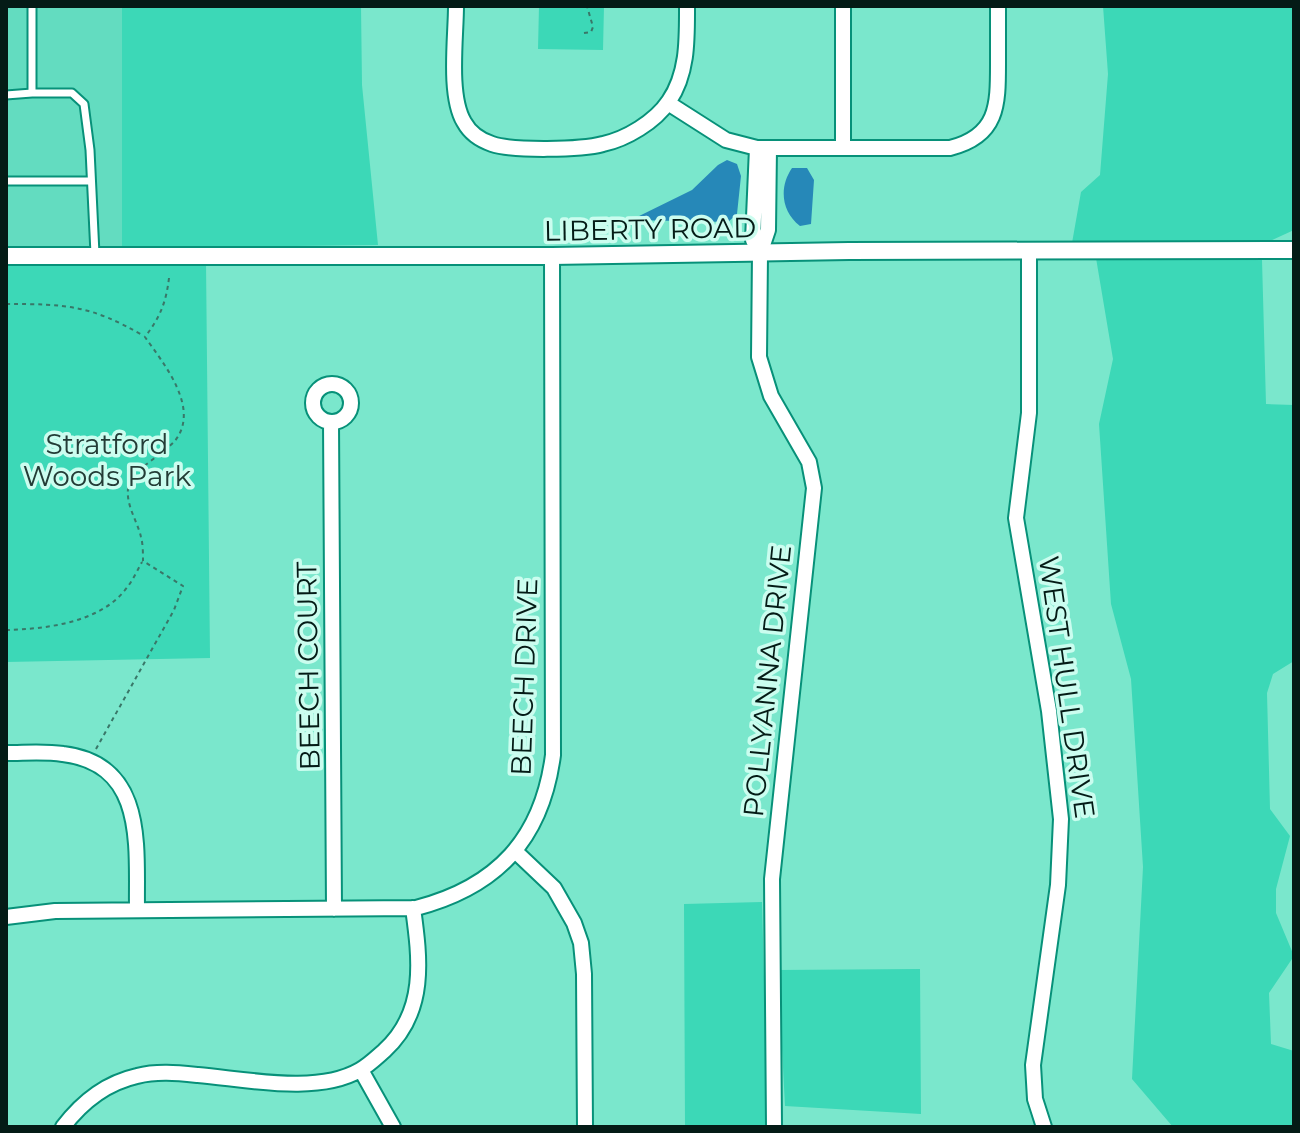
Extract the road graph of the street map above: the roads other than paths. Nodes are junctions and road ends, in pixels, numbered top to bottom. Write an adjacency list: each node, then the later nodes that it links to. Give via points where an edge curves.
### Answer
1 (32, 6): 6 (lane)
2 (456, 6): 8 (street, via 459,111 472,133 483,139 503,146 603,144 637,129)
3 (687, 6): 8 (street, via 687,49)
4 (843, 6): 9 (street)
5 (998, 6): 9 (street, via 998,98 984,130 950,148)
6 (32, 93): 7 (lane); 12 (lane, via 72,93 84,104)
7 (6, 95)
8 (668, 103): 10 (street, via 726,140)
9 (843, 147): 10 (street)
10 (763, 148): 15 (street, POLLYANNA DRIVE, via 753,240)
11 (6, 181): 12 (lane)
12 (91, 181): 17 (lane)
13 (1294, 250): 14 (street, LIBERTY ROAD)
14 (1029, 253): 15 (street, LIBERTY ROAD); 31 (street, WEST HULL DRIVE, via 1029,413 1016,518 1049,711 1061,819 1058,885 1033,1065)
15 (760, 254): 18 (street, LIBERTY ROAD); 30 (street, POLLYANNA DRIVE, via 761,366 771,396 809,462 814,488 772,879)
16 (6, 256): 17 (street, LIBERTY ROAD)
17 (95, 256): 18 (street, LIBERTY ROAD)
18 (552, 256): 21 (street, BEECH DRIVE, via 553,755 546,796)
19 (331, 422): 23 (street, BEECH COURT)
20 (6, 753): 24 (street, via 79,757 118,784 136,828)
21 (515, 851): 22 (street, BEECH DRIVE, via 467,890); 29 (street, via 554,888 581,943)
22 (413, 908): 23 (street, BEECH DRIVE); 26 (street, via 420,962 416,998 400,1033)
23 (334, 909): 24 (street, BEECH DRIVE)
24 (137, 910): 25 (street, BEECH DRIVE)
25 (6, 917)
26 (361, 1070): 27 (street, via 309,1084 170,1072 135,1076 95,1093); 28 (street)
27 (63, 1127)
28 (393, 1127)
29 (585, 1127)
30 (774, 1127)
31 (1044, 1127)

